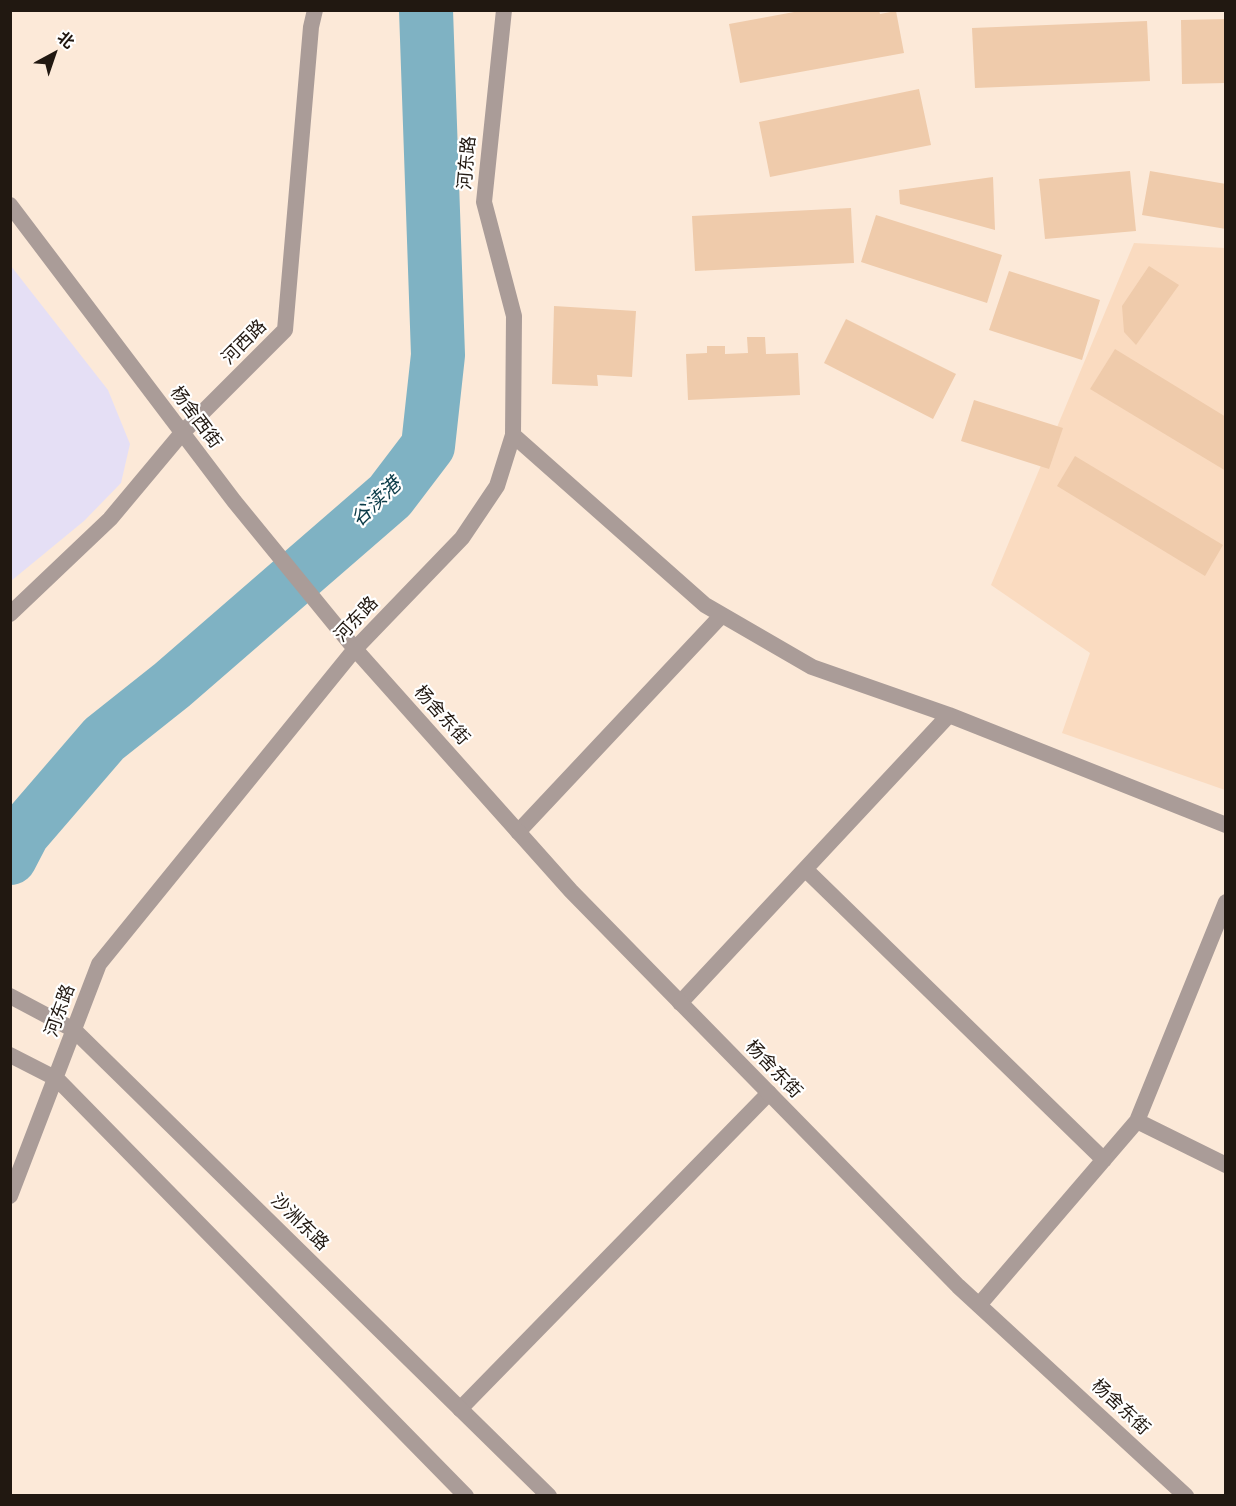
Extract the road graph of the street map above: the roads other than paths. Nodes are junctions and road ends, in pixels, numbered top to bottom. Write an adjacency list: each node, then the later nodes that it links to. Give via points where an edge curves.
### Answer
1 (504, 10): 5 (street, 河东路, via 484,202 514,316)
2 (313, 19): 4 (street, 河西路, via 285,330)
3 (10, 205): 4 (street, 杨舍西街)
4 (183, 433): 6 (street, 河西路, via 110,519); 8 (street, 杨舍西街)
5 (513, 435): 7 (street, via 705,605); 8 (street, 河东路, via 496,486 462,538)
6 (10, 614)
7 (722, 615): 9 (street, via 812,667); 11 (street)
8 (355, 649): 11 (street, 杨舍东街); 16 (street, 河东路, via 99,964)
9 (950, 715): 10 (street); 12 (street)
10 (1226, 825)
11 (518, 831): 15 (street, 杨舍东街)
12 (805, 869): 15 (street); 21 (street)
13 (1226, 902): 20 (street)
14 (10, 996): 16 (street, 沙洲东路)
15 (680, 1003): 19 (street, 杨舍东街)
16 (74, 1030): 18 (street, 河东路); 25 (street, 沙洲东路)
17 (10, 1054): 18 (street)
18 (57, 1079): 23 (street, 河东路); 26 (street)
19 (769, 1093): 24 (street, 杨舍东街); 25 (street)
20 (1137, 1121): 21 (street); 22 (street)
21 (1104, 1160): 24 (street)
22 (1226, 1165)
23 (10, 1196)
24 (979, 1305): 28 (street, 杨舍东街)
25 (460, 1408): 27 (street, 沙洲东路)
26 (466, 1496)
27 (549, 1496)
28 (1186, 1496)

